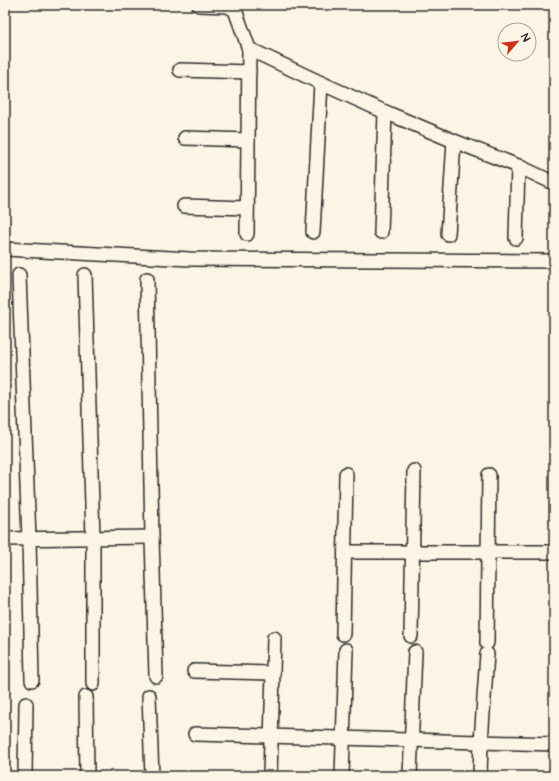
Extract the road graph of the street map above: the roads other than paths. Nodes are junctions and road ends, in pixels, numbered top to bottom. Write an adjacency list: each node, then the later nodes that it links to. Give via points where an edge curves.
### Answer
1 (199, 5): 2 (street, via 228,6 235,10)
2 (249, 49): 4 (street); 5 (street)
3 (180, 70): 4 (street)
4 (249, 72): 8 (street)
5 (321, 83): 6 (street); 14 (street)
6 (385, 112): 9 (street); 15 (street)
7 (185, 138): 8 (street)
8 (248, 140): 13 (street)
9 (454, 141): 10 (street); 17 (street)
10 (518, 166): 11 (street); 18 (street)
11 (554, 183)
12 (184, 206): 13 (street)
13 (247, 208): 16 (street)
14 (313, 232)
15 (382, 232)
16 (247, 234)
17 (448, 234)
18 (516, 238)
19 (5, 249): 20 (street, via 190,259)
20 (554, 261)
21 (19, 275): 30 (street)
22 (85, 275): 28 (street)
23 (147, 279): 27 (street)
24 (414, 471): 32 (street)
25 (346, 474): 31 (street)
26 (489, 475): 33 (street)
27 (152, 537): 28 (street); 42 (street)
28 (93, 538): 30 (street); 44 (street)
29 (5, 539): 30 (street)
30 (29, 539): 43 (street)
31 (345, 552): 32 (street); 35 (street)
32 (413, 552): 33 (street); 36 (street)
33 (488, 552): 34 (street); 52 (street, via 487,649)
34 (554, 552)
35 (343, 634)
36 (411, 636)
37 (274, 638): 41 (street)
38 (346, 650): 50 (street)
39 (415, 652): 51 (street)
40 (194, 671): 41 (street)
41 (273, 673): 49 (street)
42 (156, 676)
43 (32, 680)
44 (93, 684)
45 (149, 696): 56 (street)
46 (86, 697): 55 (street)
47 (26, 704): 54 (street)
48 (195, 734): 49 (street)
49 (271, 735): 50 (street); 57 (street)
50 (343, 738): 51 (street); 58 (street)
51 (411, 740): 52 (street); 59 (street)
52 (481, 742): 53 (street); 60 (street)
53 (554, 744)
54 (25, 776)
55 (87, 776)
56 (152, 776)
57 (270, 776)
58 (342, 776)
59 (410, 776)
60 (480, 776)

